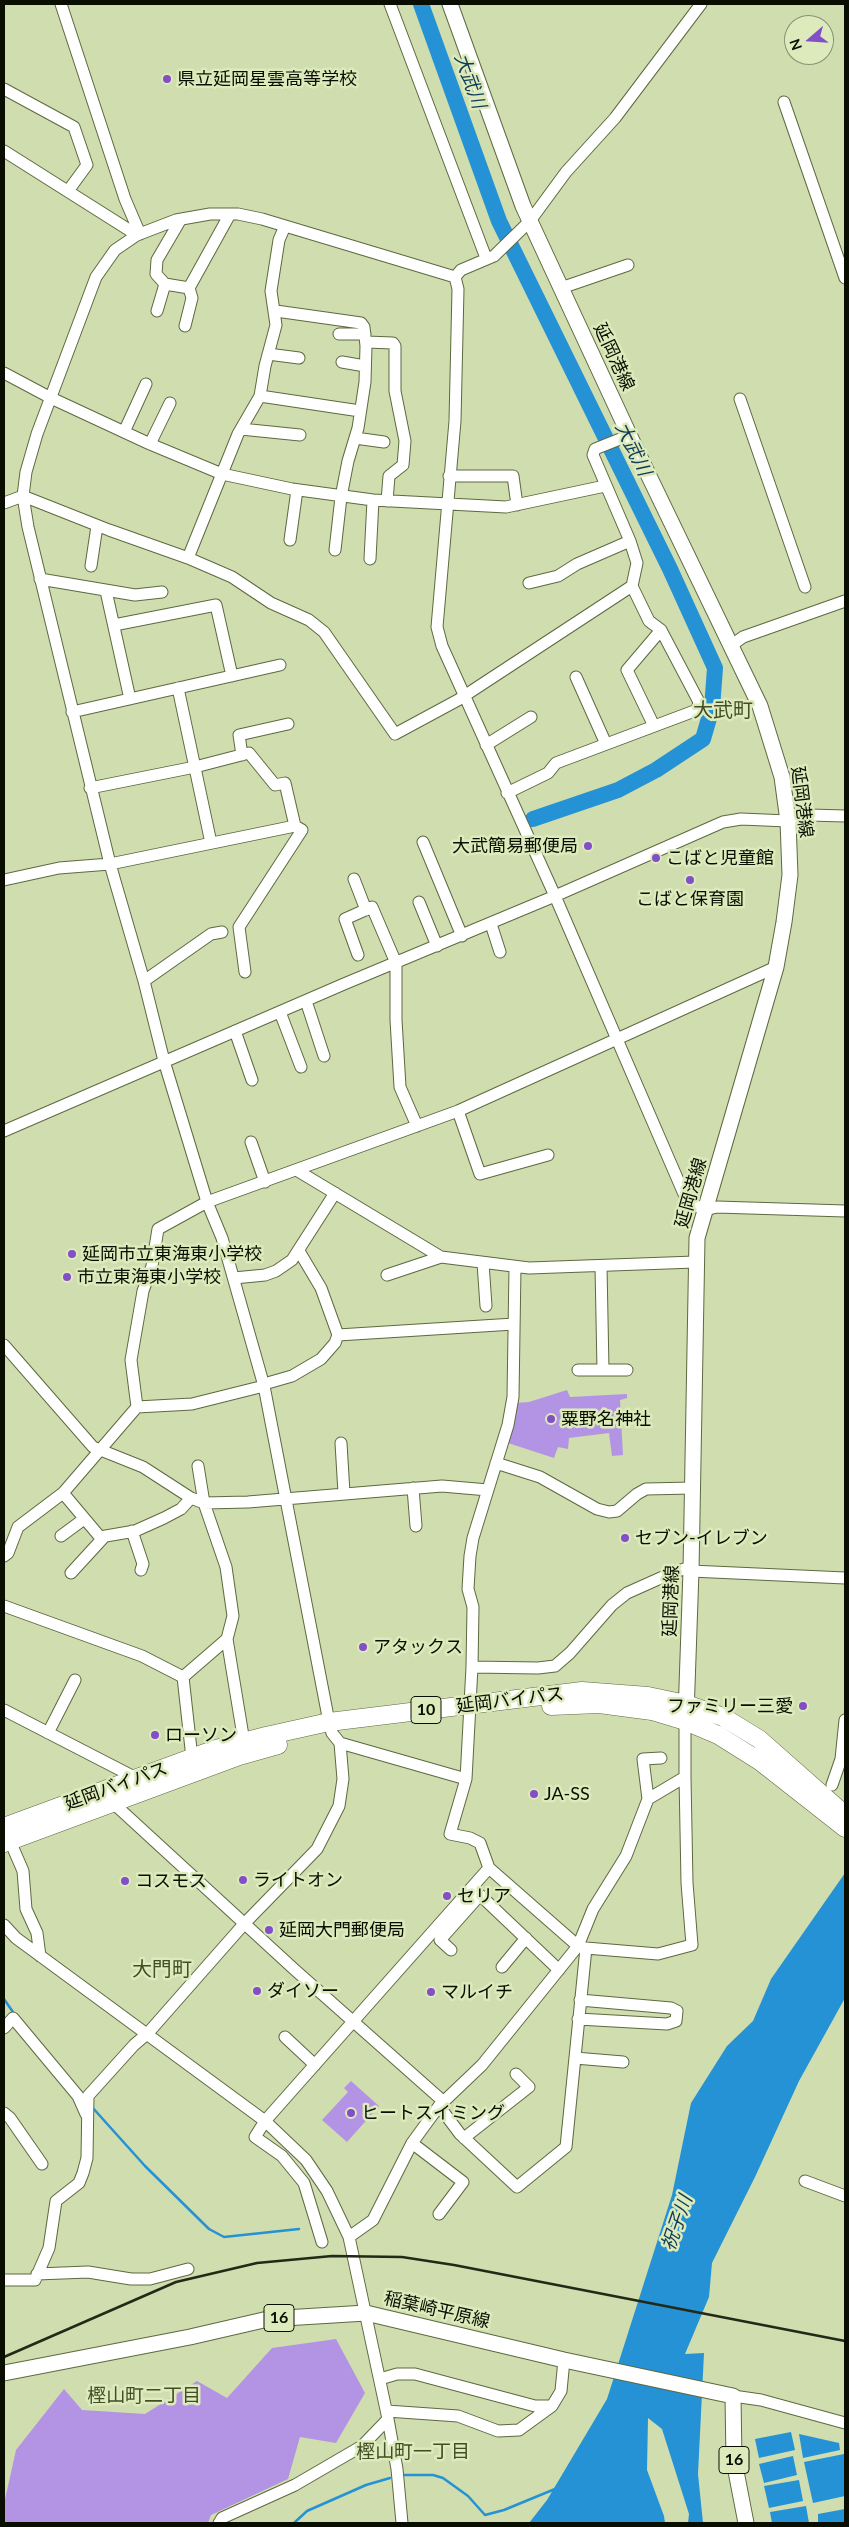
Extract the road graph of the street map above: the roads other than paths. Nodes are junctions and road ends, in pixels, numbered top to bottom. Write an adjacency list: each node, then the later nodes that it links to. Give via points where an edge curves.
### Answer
1 (61, 4): 13 (street)
2 (390, 4): 14 (street)
3 (450, 4): 11 (main road, 延岡港線)
4 (701, 4): 11 (street, via 631,98 566,172)
5 (4, 89): 8 (street, via 74,127 87,165)
6 (784, 102): 17 (street)
7 (4, 151): 8 (street)
8 (68, 191): 13 (street)
9 (230, 214): 10 (street); 12 (street); 19 (street)
10 (181, 219): 13 (street); 18 (street, via 157,260 156,274)
11 (527, 223): 14 (street); 20 (main road, 延岡港線)
12 (285, 226): 16 (street); 22 (street, via 279,240 271,291)
13 (138, 234): 33 (street, via 115,250 96,277)
14 (490, 257): 16 (street, via 461,270)
15 (628, 265): 20 (street)
16 (456, 277): 45 (street, via 455,421)
17 (845, 278)
18 (166, 284): 19 (street); 21 (street)
19 (189, 288): 23 (street, via 192,298)
20 (561, 288): 40 (main road, 延岡港線)
21 (157, 311)
22 (276, 311): 25 (street, via 360,323); 26 (street, via 276,325)
23 (185, 326)
24 (339, 334): 25 (street)
25 (365, 338): 29 (street); 51 (street, via 395,346 395,391 405,441 403,466 389,476)
26 (268, 354): 27 (street); 32 (street)
27 (300, 358)
28 (342, 362): 29 (street)
29 (365, 366): 36 (street)
30 (4, 373): 33 (street)
31 (146, 384): 38 (street)
32 (260, 396): 36 (street); 37 (street)
33 (51, 398): 38 (street); 48 (street, via 26,472)
34 (740, 399): 65 (street)
35 (170, 403): 43 (street)
36 (360, 411): 41 (street)
37 (241, 429): 39 (street); 44 (street)
38 (124, 432): 43 (street)
39 (300, 435)
40 (630, 435): 46 (street, via 595,449 593,455); 71 (main road, 延岡港線)
41 (355, 438): 42 (street); 49 (street)
42 (384, 442)
43 (150, 444): 44 (street)
44 (222, 474): 47 (street); 59 (street)
45 (449, 476): 53 (street); 54 (street, via 513,476)
46 (605, 486): 54 (street); 57 (street)
47 (297, 490): 49 (street); 56 (street)
48 (23, 496): 52 (street); 55 (street); 62 (street)
49 (341, 497): 50 (street); 58 (street)
50 (373, 500): 51 (street); 60 (street)
51 (387, 500): 53 (street)
52 (4, 503)
53 (447, 504): 54 (street); 76 (street, via 437,627)
54 (517, 505)
55 (97, 526): 59 (street); 61 (street)
56 (290, 540)
57 (630, 541): 63 (street, via 558,576); 64 (street, via 637,563)
58 (335, 550)
59 (188, 558): 76 (street, via 232,577 324,632 395,734)
60 (370, 559)
61 (91, 566)
62 (40, 579): 66 (street); 78 (street)
63 (529, 582)
64 (632, 586): 70 (street, via 649,620); 76 (street)
65 (805, 587)
66 (106, 591): 67 (street, via 135,595); 69 (street)
67 (162, 592)
68 (845, 601): 71 (street, via 743,637)
69 (114, 625): 73 (street, via 216,605); 77 (street)
70 (661, 630): 81 (street, via 627,670); 81 (street, via 699,702 697,710)
71 (732, 645): 89 (main road, 延岡港線, via 771,735 782,777)
72 (280, 665): 73 (street)
73 (232, 676): 75 (street)
74 (576, 677): 82 (street)
75 (178, 688): 77 (street); 85 (street)
76 (464, 696): 83 (street)
77 (130, 699): 78 (street)
78 (72, 712): 86 (street)
79 (531, 717): 83 (street)
80 (288, 724): 84 (street, via 239,735)
81 (654, 726): 82 (street)
82 (606, 744): 87 (street, via 556,763 548,773)
83 (486, 745): 87 (street)
84 (242, 755): 85 (street); 90 (street, via 249,753 275,785 285,783)
85 (195, 767): 86 (street); 92 (street)
86 (90, 788): 93 (street)
87 (507, 793): 96 (street)
88 (845, 816): 89 (street, via 809,815)
89 (788, 821): 96 (street, via 741,819 722,822); 106 (main road, 延岡港線, via 790,875)
90 (295, 826): 92 (street); 107 (street, via 302,830 239,927)
91 (423, 842): 101 (street)
92 (211, 843): 93 (street)
93 (110, 864): 95 (street, via 60,868); 108 (street)
94 (354, 879): 98 (street)
95 (4, 880)
96 (555, 896): 99 (street); 112 (street)
97 (419, 902): 102 (street)
98 (366, 910): 104 (street, via 345,919); 105 (street, via 372,907)
99 (491, 924): 101 (street); 103 (street)
100 (222, 932): 108 (street, via 211,934)
101 (462, 936): 102 (street)
102 (437, 946): 105 (street)
103 (500, 952)
104 (358, 955)
105 (396, 963): 109 (street); 118 (street, via 400,1087)
106 (776, 967): 112 (street); 126 (main road, 延岡港線)
107 (246, 972)
108 (144, 981): 114 (street)
109 (306, 1001): 110 (street); 113 (street)
110 (280, 1012): 111 (street); 115 (street)
111 (235, 1031): 114 (street); 116 (street)
112 (617, 1038): 117 (street); 126 (street, via 687,1201)
113 (324, 1056)
114 (164, 1061): 119 (street); 125 (street)
115 (301, 1067)
116 (252, 1080)
117 (458, 1111): 118 (street); 121 (street, via 480,1174)
118 (417, 1126): 122 (street)
119 (4, 1131)
120 (251, 1142): 123 (street)
121 (548, 1155)
122 (298, 1170): 123 (street); 124 (street)
123 (265, 1182): 125 (street)
124 (335, 1193): 128 (street); 129 (street)
125 (207, 1202): 135 (street); 144 (street, via 158,1229 131,1360)
126 (705, 1210): 127 (street, via 717,1207); 130 (main road, 延岡港線, via 696,1238)
127 (845, 1211)
128 (299, 1251): 135 (street, via 276,1271 255,1278); 138 (street, via 321,1288)
129 (441, 1257): 131 (street); 134 (street)
130 (695, 1262): 132 (street); 150 (main road, 延岡港線)
131 (483, 1263): 133 (street); 136 (street)
132 (601, 1266): 133 (street); 141 (street)
133 (515, 1267): 137 (street)
134 (387, 1275)
135 (234, 1278): 143 (street)
136 (486, 1306)
137 (514, 1324): 138 (street); 147 (street, via 513,1397)
138 (338, 1335): 143 (street, via 322,1359 292,1376)
139 (4, 1345): 146 (street, via 93,1447)
140 (578, 1370): 141 (street)
141 (603, 1370): 142 (street)
142 (626, 1370)
143 (264, 1385): 144 (street, via 192,1404); 154 (street)
144 (136, 1406): 146 (street)
145 (341, 1442): 153 (street)
146 (99, 1449): 152 (street); 155 (street, via 142,1467)
147 (496, 1463): 150 (street, via 540,1477 597,1509 609,1512 617,1511 646,1489); 151 (street)
148 (198, 1466): 156 (street)
149 (413, 1488): 151 (street, via 442,1486); 153 (street); 158 (street)
150 (692, 1488): 163 (main road, 延岡港線)
151 (488, 1490): 169 (street, via 473,1538 468,1574 473,1607)
152 (63, 1493): 157 (street); 162 (street, via 18,1527)
153 (344, 1493): 154 (street)
154 (286, 1497): 156 (street); 177 (street)
155 (191, 1498): 156 (street); 159 (street, via 181,1509)
156 (204, 1503): 168 (street, via 226,1567 233,1616)
157 (84, 1518): 160 (street); 161 (street, via 100,1537)
158 (416, 1526)
159 (132, 1531): 161 (street); 164 (street, via 143,1564)
160 (61, 1536)
161 (104, 1537): 165 (street)
162 (4, 1556)
163 (691, 1569): 166 (street); 169 (street, via 674,1572 627,1593 555,1666); 174 (main road, 延岡港線)
164 (141, 1570)
165 (71, 1573)
166 (845, 1578)
167 (4, 1606): 170 (street, via 142,1656)
168 (227, 1639): 170 (street); 178 (street)
169 (472, 1667): 173 (street)
170 (183, 1677): 179 (street)
171 (75, 1680): 176 (street)
172 (4, 1710): 176 (street)
173 (470, 1711): 174 (highway, 延岡バイパス / 10, via 599,1704); 177 (highway, 延岡バイパス / 10); 184 (street)
174 (686, 1713): 182 (street); 186 (highway, 延岡バイパス / 10)
175 (845, 1720): 186 (street, via 841,1759)
176 (48, 1733): 183 (street)
177 (334, 1733): 178 (highway, 延岡バイパス / 10); 184 (street); 187 (highway, 延岡バイパス / 10, via 240,1756); 192 (street, via 343,1779 339,1806 316,1848)
178 (244, 1742): 179 (highway, 延岡バイパス / 10)
179 (192, 1758): 183 (highway, 延岡バイパス / 10)
180 (661, 1758): 185 (street, via 643,1759)
181 (845, 1769): 186 (street)
182 (685, 1777): 185 (street); 195 (street, via 692,1945 658,1954)
183 (136, 1778): 190 (highway, 延岡バイパス / 10)
184 (466, 1779): 191 (street, via 450,1834 480,1843)
185 (648, 1799): 195 (street, via 626,1856 593,1909)
186 (825, 1800): 188 (highway, 延岡バイパス / 10); 189 (highway, 延岡バイパス / 10)
187 (112, 1802): 190 (highway, 延岡バイパス / 10); 192 (street)
188 (845, 1815)
189 (845, 1828)
190 (5, 1837): 197 (street, via 23,1871 26,1908 37,1933)
191 (490, 1868): 195 (street); 202 (street)
192 (244, 1924): 202 (street); 204 (street)
193 (4, 1926): 197 (street)
194 (526, 1938): 196 (street, via 480,1895 440,1940); 198 (street); 199 (street)
195 (582, 1947): 199 (street); 200 (street)
196 (451, 1950)
197 (40, 1956): 204 (street)
198 (502, 1967)
199 (560, 1970): 210 (street, via 482,2065)
200 (580, 2000): 201 (street); 201 (street, via 671,2008 677,2011 676,2021 667,2024)
201 (578, 2019): 206 (street)
202 (353, 2022): 208 (street); 210 (street)
203 (4, 2028): 212 (street, via 13,2018 78,2096)
204 (148, 2033): 212 (street, via 88,2096); 213 (street)
205 (285, 2037): 208 (street)
206 (575, 2058): 207 (street); 214 (street, via 566,2147 517,2187)
207 (623, 2062)
208 (315, 2065): 213 (street)
209 (516, 2074): 214 (street, via 529,2088)
210 (442, 2104): 214 (street); 215 (street)
211 (4, 2113): 216 (street)
212 (88, 2114): 223 (street, via 87,2158 83,2173 78,2183 56,2201 49,2248)
213 (265, 2121): 220 (street, via 306,2160 327,2191); 221 (street, via 255,2137 282,2156 304,2183)
214 (464, 2138)
215 (412, 2143): 219 (street, via 463,2182); 220 (street, via 373,2220)
216 (42, 2164)
217 (805, 2182): 218 (street)
218 (845, 2196)
219 (439, 2214)
220 (349, 2237): 225 (street)
221 (322, 2242)
222 (188, 2269): 223 (street, via 150,2279 88,2272)
223 (37, 2274): 224 (street, via 35,2280)
224 (4, 2280)
225 (366, 2313): 226 (main road, 稲葉崎平原線 / 16); 227 (main road, 稲葉崎平原線 / 16, via 268,2319); 228 (street)
226 (559, 2359): 229 (main road, 稲葉崎平原線 / 16); 230 (street, via 561,2391)
227 (4, 2373)
228 (380, 2379): 230 (street, via 397,2374 416,2374 535,2406); 231 (street)
229 (733, 2396): 232 (street, via 761,2400); 235 (main road, 16, via 734,2461)
230 (552, 2406): 231 (street, via 519,2430 498,2431 458,2416)
231 (387, 2415): 233 (street, via 362,2446 295,2485 222,2518); 234 (street)
232 (845, 2423)
233 (219, 2523)
234 (402, 2523)
235 (746, 2523)

